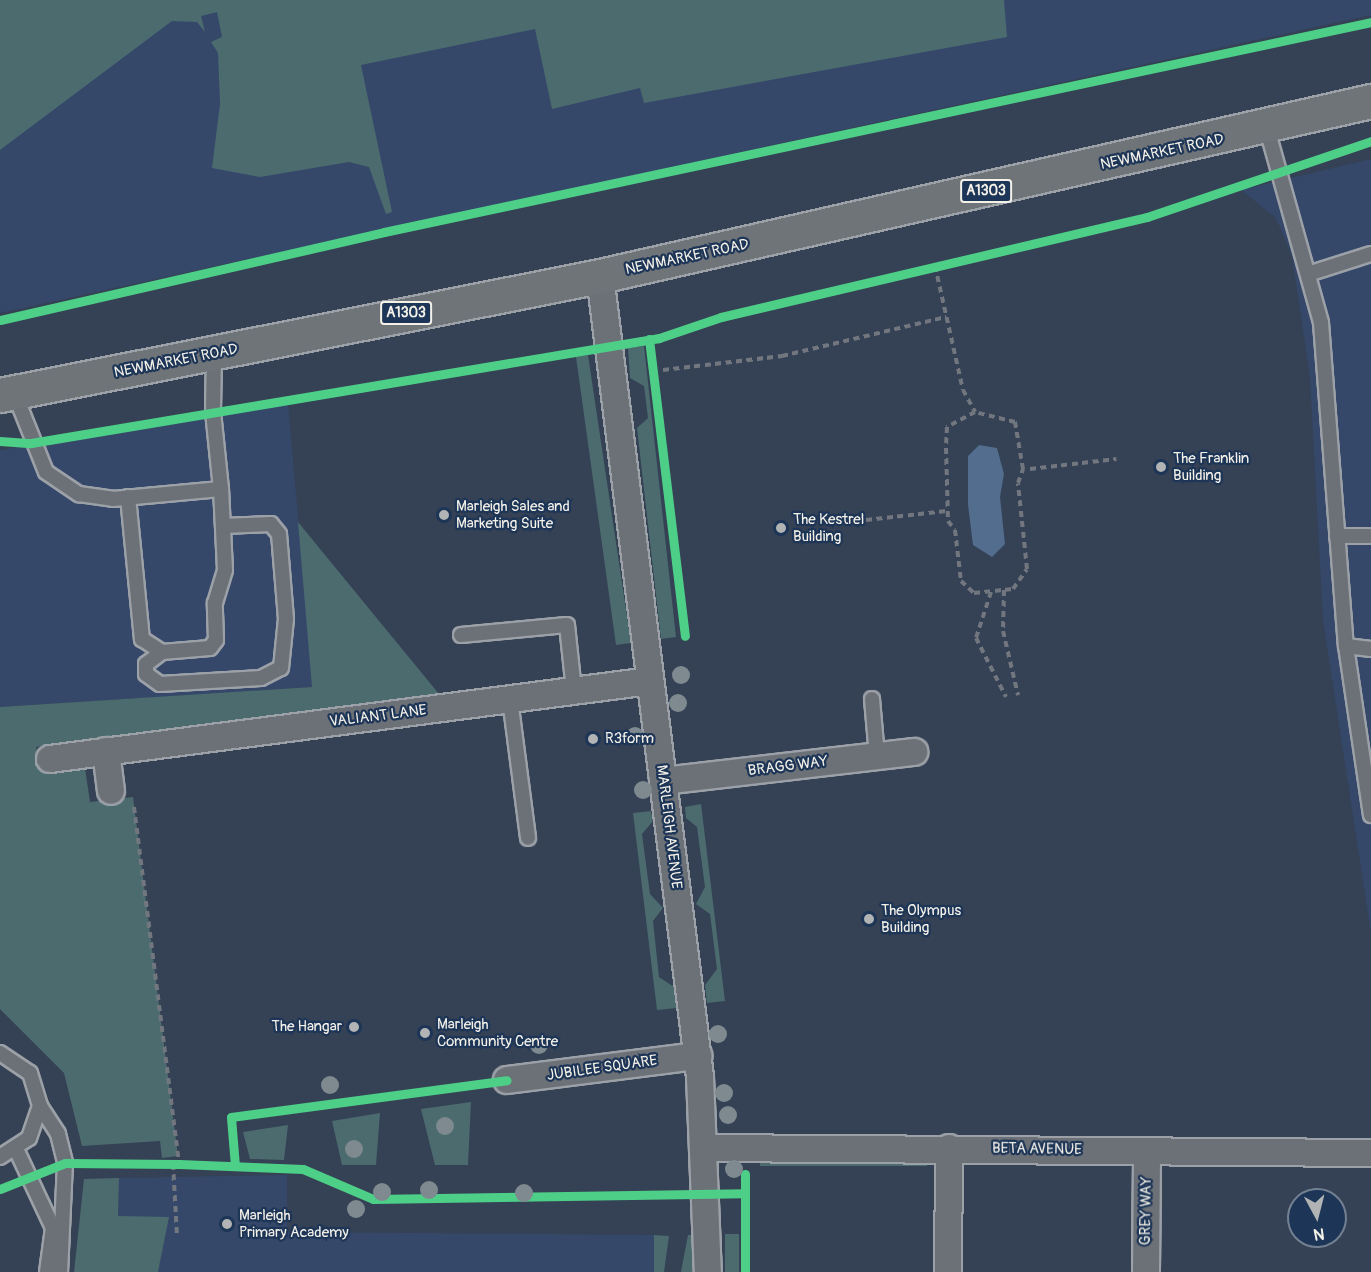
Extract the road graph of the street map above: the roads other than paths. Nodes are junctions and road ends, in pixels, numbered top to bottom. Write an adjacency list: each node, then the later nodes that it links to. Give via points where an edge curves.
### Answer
1 (1371, 101): 2 (main road, NEWMARKET ROAD / A1303)
2 (1267, 129): 4 (lane); 5 (main road, NEWMARKET ROAD / A1303)
3 (1371, 254): 4 (lane)
4 (1311, 273): 11 (lane, via 1321,323)
5 (600, 276): 6 (main road, NEWMARKET ROAD / A1303, via 278,337); 17 (street, MARLEIGH AVENUE)
6 (214, 356): 7 (main road, NEWMARKET ROAD / A1303); 8 (lane, via 213,411)
7 (7, 393): 9 (lane, via 38,460 57,483 98,498)
8 (221, 489): 9 (lane); 10 (lane)
9 (128, 497): 16 (lane, via 138,627 151,649)
10 (224, 526): 16 (lane, via 225,570 215,603 216,640 210,648); 16 (lane, via 271,524 279,534 286,619 281,668 261,678 160,684 146,674 146,664)
11 (1337, 536): 12 (lane); 14 (lane)
12 (1371, 537)
13 (461, 635): 18 (lane, via 567,625)
14 (1346, 646): 15 (lane); 27 (lane)
15 (1371, 649)
16 (162, 652)
17 (650, 681): 18 (street, VALIANT LANE); 25 (street, MARLEIGH AVENUE)
18 (574, 690): 19 (street, VALIANT LANE)
19 (510, 699): 21 (street, VALIANT LANE); 28 (lane)
20 (872, 699): 23 (lane)
21 (106, 751): 24 (street, VALIANT LANE); 26 (street)
22 (914, 752): 23 (street, BRAGG WAY)
23 (878, 756): 25 (street, BRAGG WAY)
24 (50, 759)
25 (663, 781): 30 (street, MARLEIGH AVENUE)
26 (122, 794)
27 (1371, 815)
28 (528, 838)
29 (0, 1053): 32 (lane, via 30,1073)
30 (698, 1056): 31 (street, JUBILEE SQUARE); 33 (street, MARLEIGH AVENUE)
31 (507, 1080)
32 (40, 1106): 35 (lane, via 29,1138); 40 (lane, via 58,1134 65,1163)
33 (704, 1148): 34 (street, BETA AVENUE); 41 (street, MARLEIGH AVENUE)
34 (949, 1148): 36 (street, BETA AVENUE); 42 (street)
35 (16, 1149): 38 (lane); 39 (lane, via 53,1228)
36 (1147, 1151): 37 (street, BETA AVENUE); 43 (street, GREY WAY)
37 (1371, 1153)
38 (0, 1157)
39 (47, 1272)
40 (60, 1272)
41 (708, 1272)
42 (948, 1272)
43 (1146, 1272)

